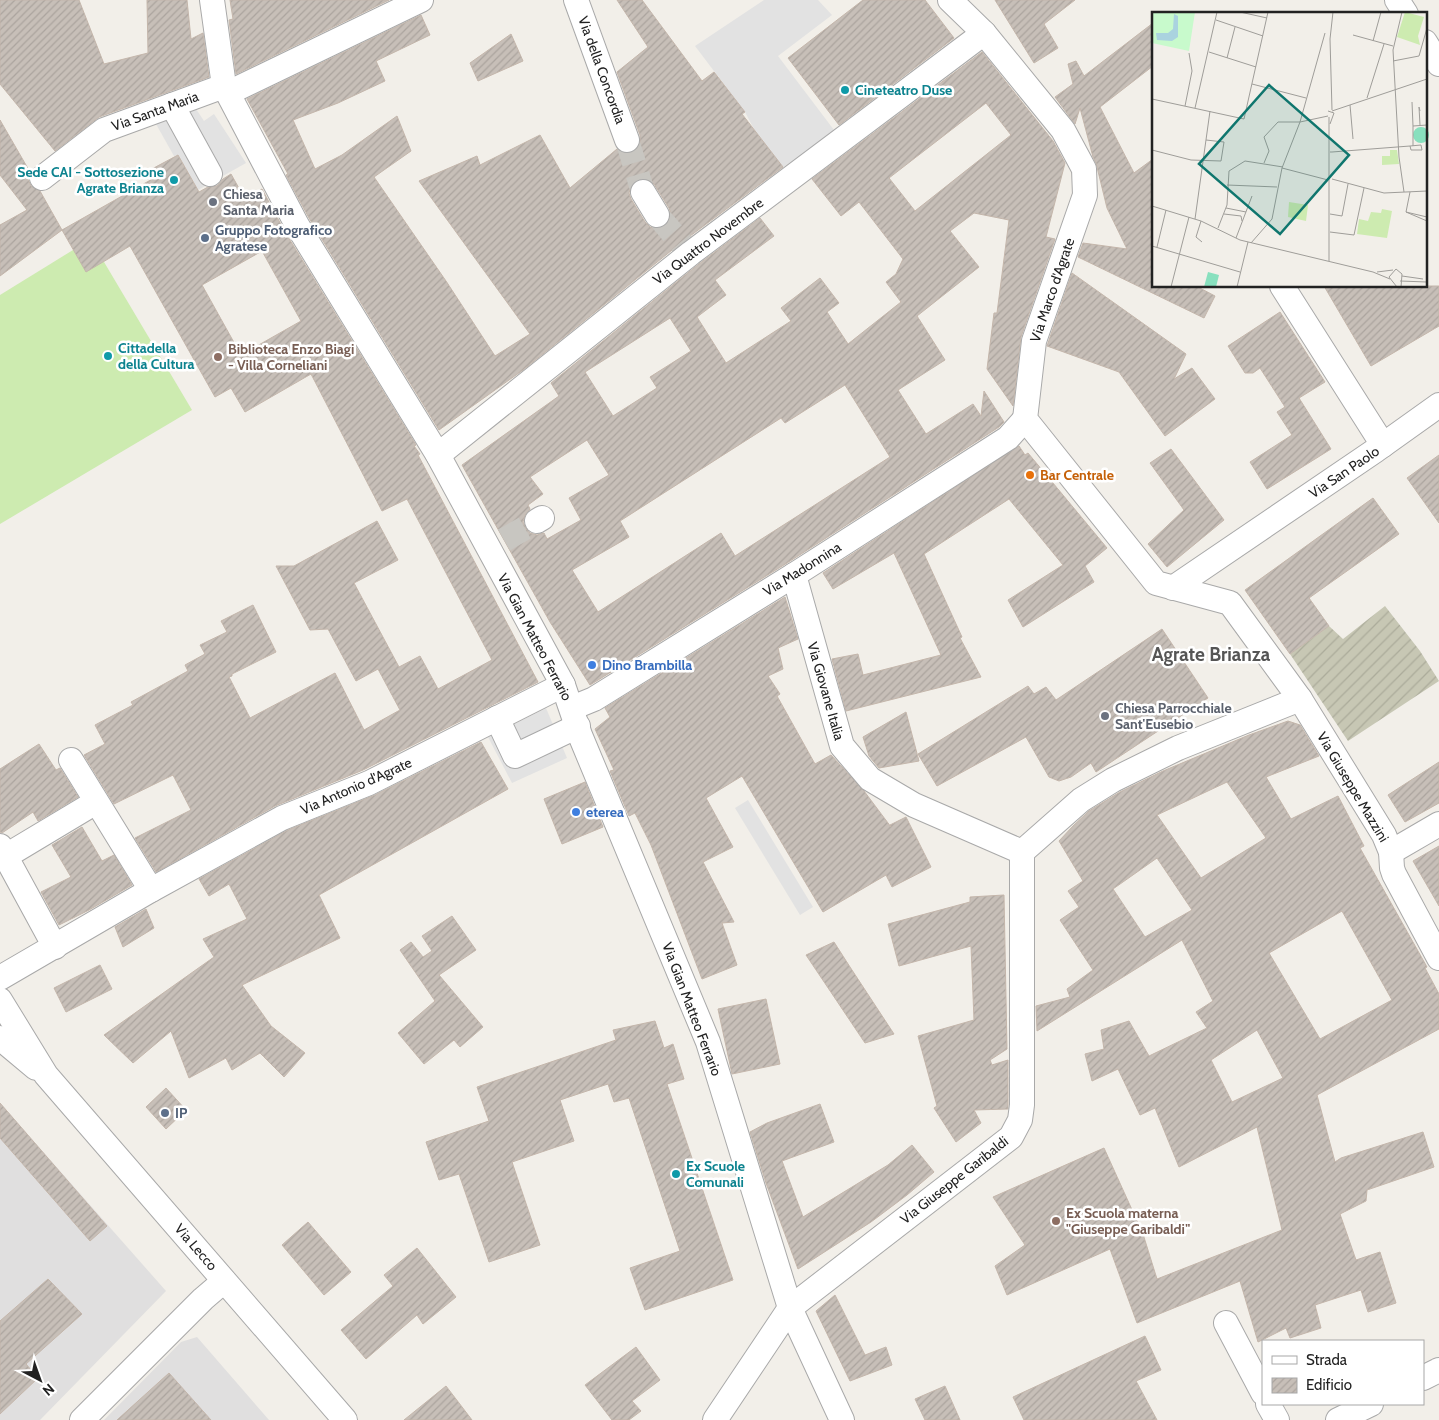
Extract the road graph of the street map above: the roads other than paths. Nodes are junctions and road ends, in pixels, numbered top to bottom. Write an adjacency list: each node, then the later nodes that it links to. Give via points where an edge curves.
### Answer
1 (212, 0): 8 (street, Via Gian Matteo Ferrario)
2 (421, 0): 8 (street, Via Santa Maria)
3 (576, 0): 10 (street, Via della Concordia)
4 (950, 0): 7 (street, Via Marco d'Agrate)
5 (1397, 0): 6 (street)
6 (1405, 12)
7 (984, 32): 17 (street, Via Marco d'Agrate, via 1063,130 1084,169 1084,195 1034,341); 19 (street, Via Quattro Novembre, via 686,249)
8 (226, 90): 9 (street, Via Santa Maria); 19 (street, Via Gian Matteo Ferrario, via 297,225)
9 (172, 105): 11 (street); 12 (street, Via Santa Maria, via 104,130)
10 (627, 140)
11 (210, 174)
12 (42, 178)
13 (643, 192): 14 (street)
14 (657, 215)
15 (1283, 288): 18 (street, Via San Paolo)
16 (1439, 405): 18 (street)
17 (1025, 420): 20 (street, Via Madonnina, via 1008,438); 21 (street)
18 (1383, 445): 21 (street, Via San Paolo)
19 (438, 456): 22 (street, Via Gian Matteo Ferrario, via 496,544)
20 (794, 575): 24 (street, Via Madonnina, via 594,699); 30 (street, Via Giovane Italia, via 842,746 870,779 914,805)
21 (1164, 585): 23 (street, Via Giuseppe Mazzini, via 1230,603)
22 (563, 685): 24 (street, Via Gian Matteo Ferrario); 25 (street, Via Antonio d'Agrate)
23 (1300, 699): 30 (street, via 1178,748 1113,780 1081,800); 31 (street, Via Giuseppe Mazzini)
24 (575, 717): 25 (street, Via Madonnina, via 515,756); 40 (street, Via Gian Matteo Ferrario, via 708,1042)
25 (497, 718): 32 (street, Via Antonio d'Agrate, via 368,783 282,818)
26 (71, 760): 27 (street)
27 (96, 802): 29 (street); 32 (street)
28 (1439, 824): 31 (street)
29 (3, 851): 33 (street)
30 (1022, 852): 40 (street, Via Giuseppe Garibaldi, via 1020,1120 1010,1137)
31 (1391, 852): 34 (street, Via Giuseppe Mazzini, via 1394,874)
32 (151, 890): 33 (street, Via Antonio d'Agrate)
33 (55, 947): 35 (street, Via Antonio d'Agrate)
34 (1439, 958)
35 (0, 978)
36 (0, 1000): 38 (street, Via Lecco)
37 (0, 1038): 38 (street, Via Lecco)
38 (46, 1075): 39 (street, Via Lecco)
39 (224, 1281): 47 (street); 48 (street, Via Lecco)
40 (790, 1308): 49 (street, Via Giuseppe Garibaldi); 50 (street, Via Gian Matteo Ferrario)
41 (1226, 1323): 44 (street)
42 (1439, 1370): 43 (street)
43 (1424, 1378)
44 (1262, 1391)
45 (1269, 1405): 51 (street)
46 (1369, 1405): 52 (street)
47 (82, 1420)
48 (345, 1420)
49 (715, 1420)
50 (842, 1420)
51 (1277, 1420)
52 (1338, 1420)

